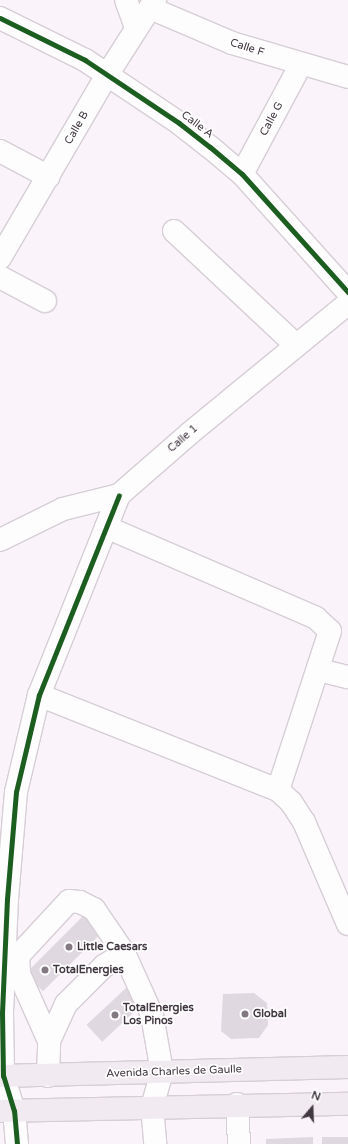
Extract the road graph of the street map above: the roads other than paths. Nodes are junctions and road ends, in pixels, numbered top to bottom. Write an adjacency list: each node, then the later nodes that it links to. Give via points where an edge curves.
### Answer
1 (126, 0): 4 (street)
2 (153, 4): 4 (street, Calle B); 5 (street, Calle F, via 232,43)
3 (0, 18): 6 (street, Calle A, via 84,60)
4 (136, 27): 6 (street, Calle B)
5 (301, 64): 7 (street, Calle F); 9 (street, Calle G)
6 (107, 75): 9 (street, Calle A, via 179,123); 10 (street, Calle B)
7 (348, 77)
8 (0, 151): 10 (street)
9 (242, 174): 14 (street, Calle A)
10 (49, 177): 12 (street, Calle B)
11 (174, 231): 17 (street)
12 (0, 258)
13 (0, 277): 15 (street)
14 (348, 292)
15 (45, 302)
16 (348, 303): 17 (street, Calle 1)
17 (296, 345): 18 (street, Calle 1)
18 (119, 495): 19 (street); 20 (street, Calle 1, via 63,509)
19 (106, 527): 21 (street, via 316,618 330,631); 23 (street)
20 (0, 540)
21 (319, 670): 22 (street); 24 (street)
22 (348, 676)
23 (39, 695): 24 (street); 30 (street, via 16,792 7,907)
24 (278, 790): 25 (street, via 291,802 304,822)
25 (348, 924)
26 (124, 953): 27 (street, via 104,966 66,1004); 27 (street, via 94,909 80,902 69,901 18,956 19,974); 29 (street, via 152,1014)
27 (49, 1041): 31 (street)
28 (348, 1067): 29 (main road, Avenida Charles de Gaulle)
29 (162, 1072): 31 (main road, Avenida Charles de Gaulle); 34 (street)
30 (2, 1076): 31 (main road, Avenida Charles de Gaulle); 35 (street)
31 (48, 1076)
32 (236, 1104): 33 (main road); 34 (main road); 38 (street)
33 (348, 1104)
34 (152, 1106): 35 (main road); 37 (street)
35 (7, 1111): 36 (street)
36 (17, 1144)
37 (156, 1144)
38 (239, 1144)

